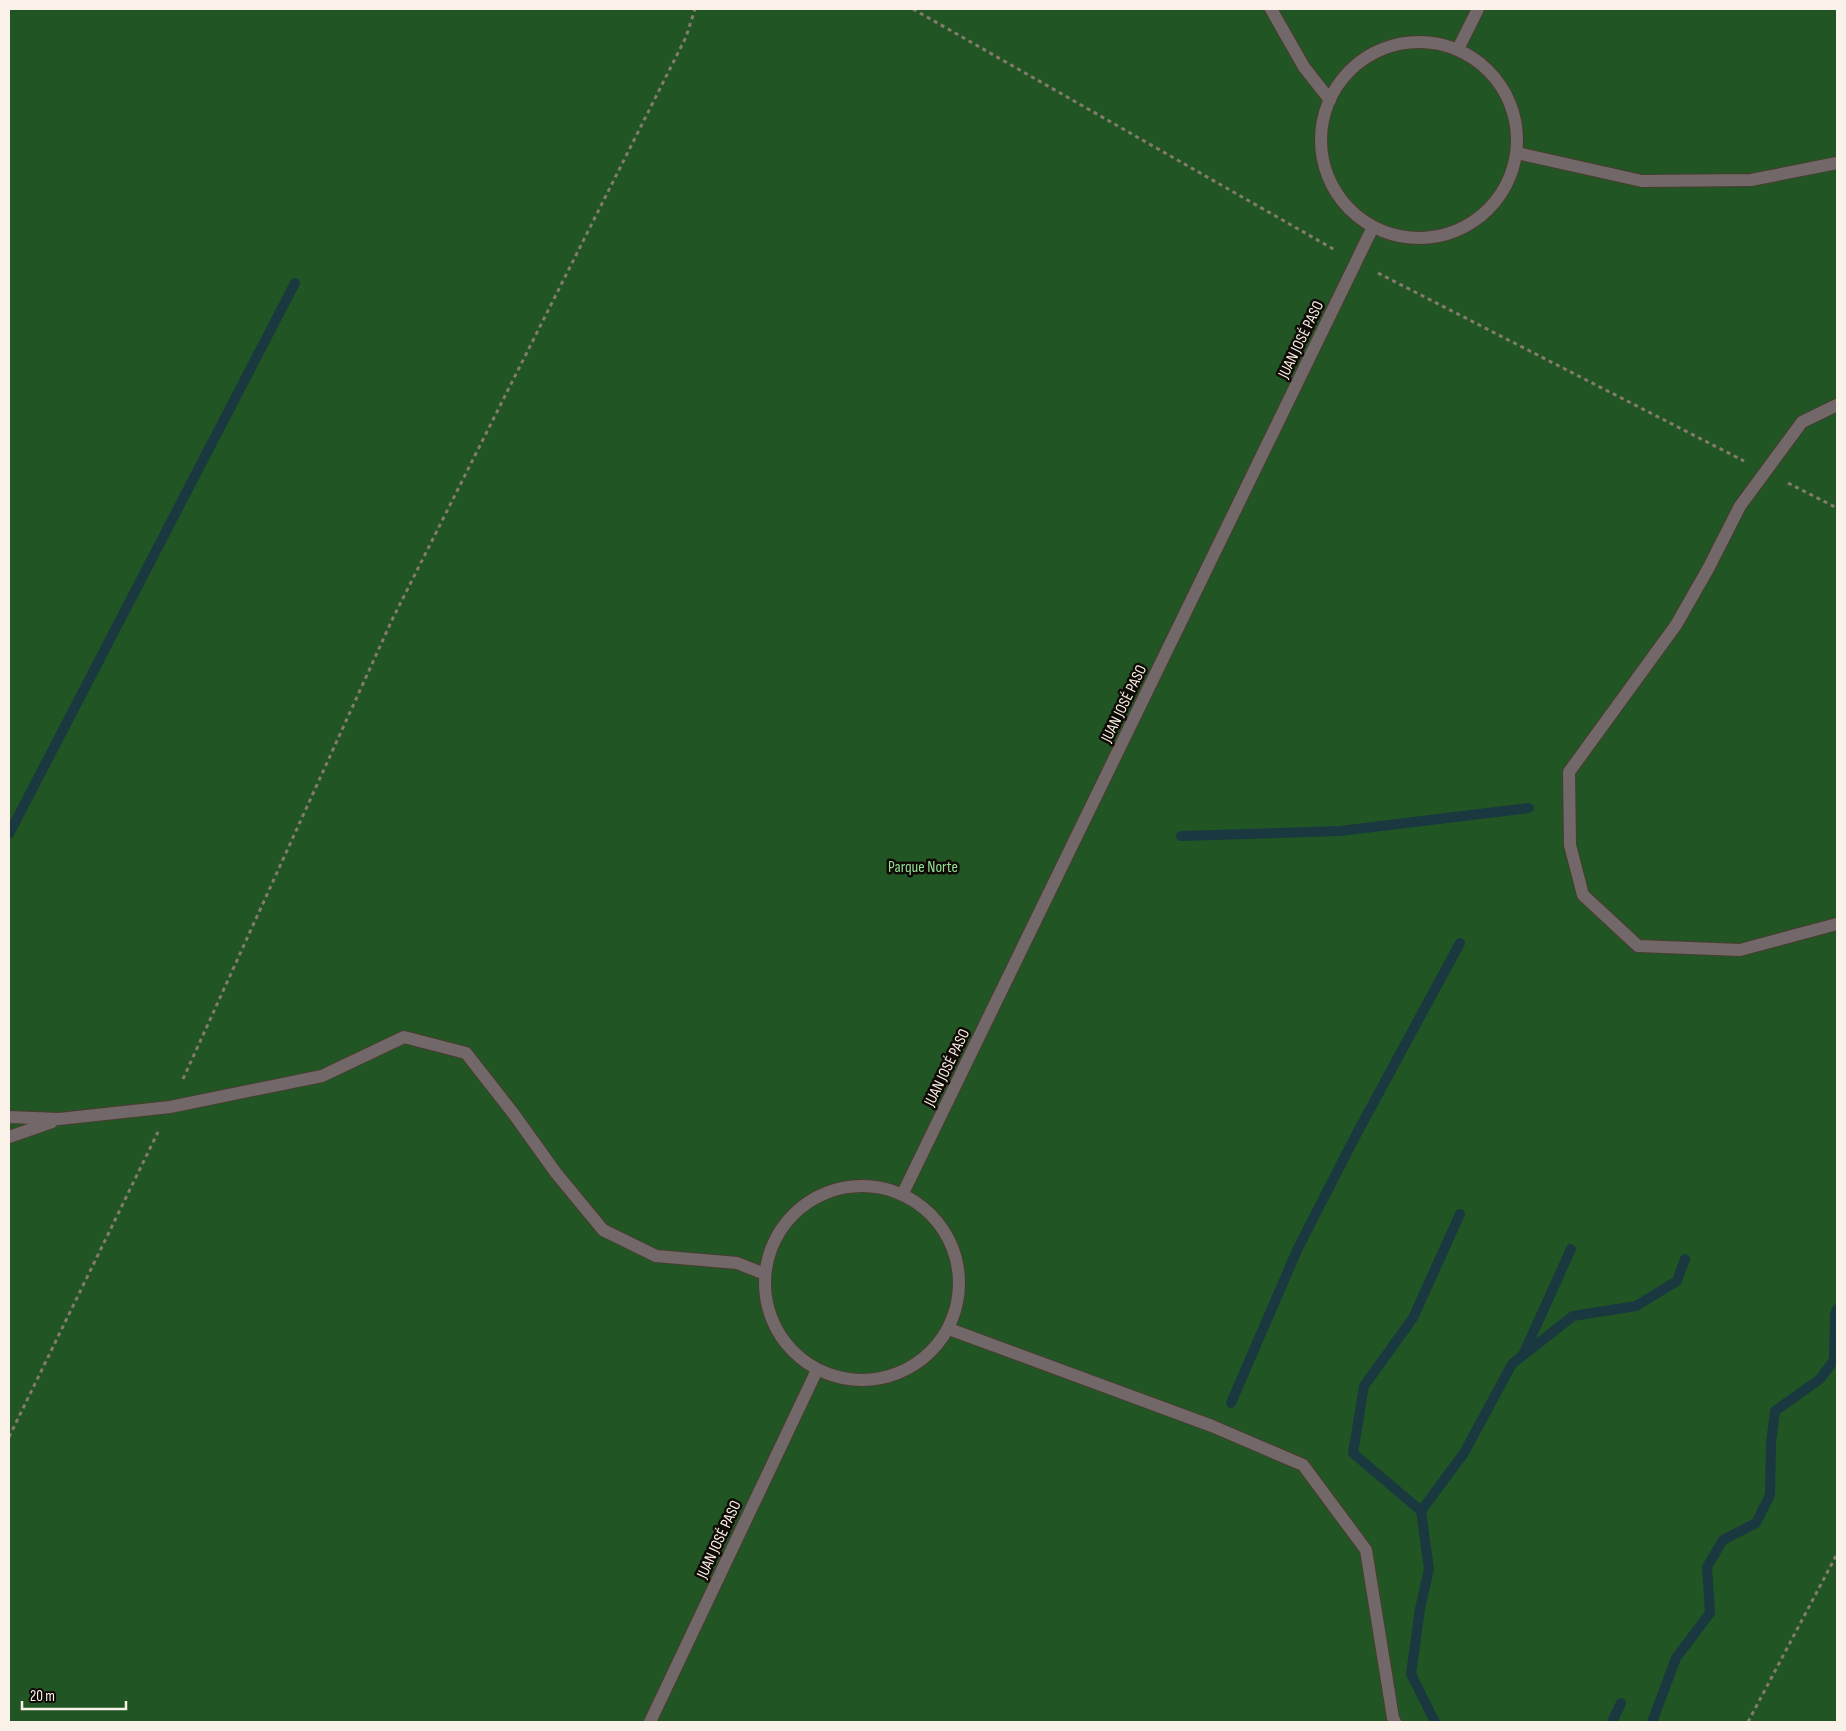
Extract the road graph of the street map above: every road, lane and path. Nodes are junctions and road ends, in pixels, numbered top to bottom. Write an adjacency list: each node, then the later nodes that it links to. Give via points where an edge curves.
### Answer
1 (695, 9): 15 (path, via 686,37 392,620)
2 (913, 9): 10 (path)
3 (1271, 9): 6 (street, via 1304,68)
4 (1478, 9): 5 (street)
5 (1458, 49): 6 (street, via 1429,42 1398,43 1370,55 1346,74); 7 (street, via 1485,67 1505,91 1516,121)
6 (1330, 100): 9 (street, via 1321,128 1323,158 1332,186 1349,209)
7 (1517, 153): 8 (street, via 1642,181 1751,180); 9 (street, via 1508,184 1489,209 1464,228 1434,238 1402,237)
8 (1837, 163)
9 (1373, 227): 10 (street, JUAN JOSÉ PASO)
10 (1356, 262): 12 (path); 19 (street, JUAN JOSÉ PASO)
11 (1837, 405): 12 (street, via 1802,422)
12 (1766, 472): 13 (path); 14 (street, via 1740,506 1676,626 1569,772 1570,845 1583,895 1638,946 1740,950)
13 (1837, 508)
14 (1837, 924)
15 (170, 1108): 17 (street); 20 (street, via 322,1076 404,1037 466,1052 603,1230 656,1256 737,1263); 23 (path)
16 (9, 1117): 17 (street)
17 (59, 1119): 18 (street)
18 (9, 1137)
19 (903, 1194): 20 (street, via 873,1185 842,1187 813,1198 789,1218 772,1244); 21 (street, via 929,1211 951,1244 958,1266 959,1298)
20 (764, 1274): 22 (street, via 766,1303 776,1330 793,1353)
21 (949, 1329): 22 (street, via 931,1353 906,1371 884,1378 846,1380); 26 (street, via 1212,1426 1303,1465 1366,1550)
22 (816, 1370): 25 (street, JUAN JOSÉ PASO)
23 (9, 1437)
24 (1837, 1554): 27 (path)
25 (650, 1722)
26 (1395, 1722)
27 (1748, 1722)

